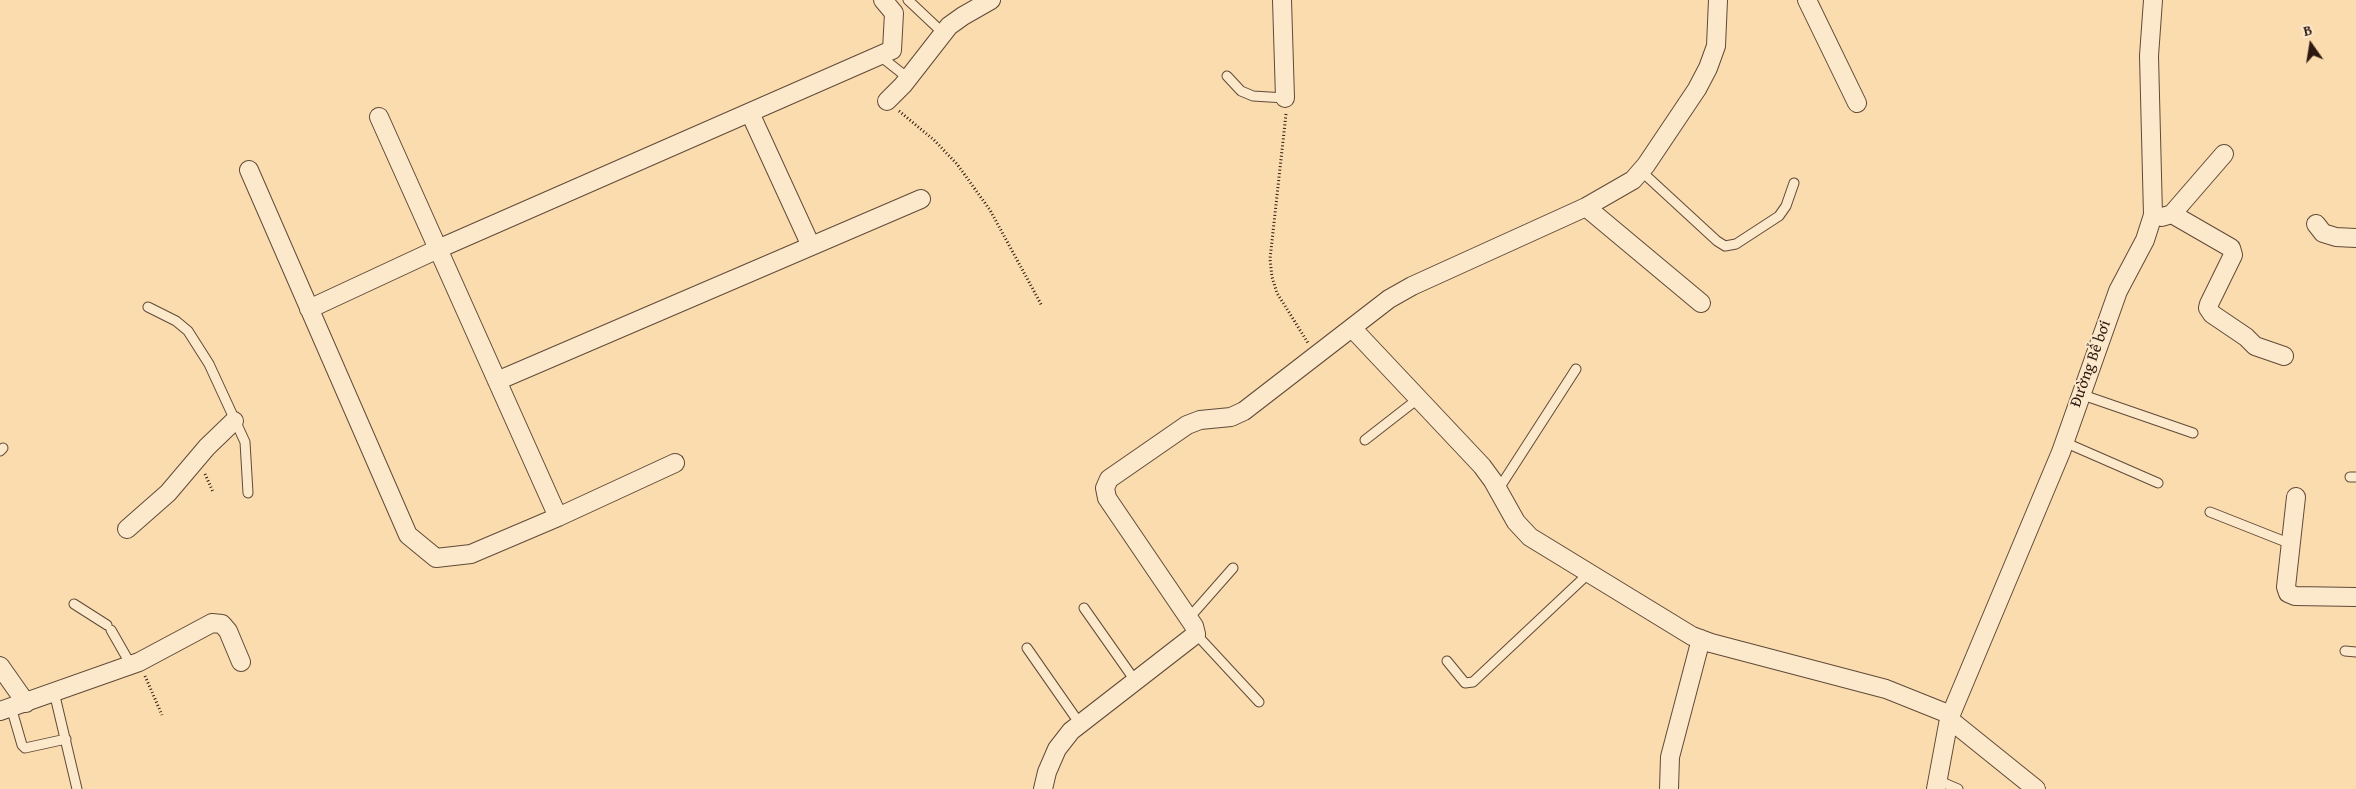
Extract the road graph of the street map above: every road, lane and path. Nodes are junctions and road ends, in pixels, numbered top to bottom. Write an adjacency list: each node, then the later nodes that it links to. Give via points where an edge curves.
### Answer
1 (883, 0): 9 (street, via 894,13 892,50)
2 (908, 0): 8 (lane)
3 (991, 0): 8 (street, via 963,16)
4 (1282, 0): 12 (street)
5 (1718, 0): 19 (street, via 1716,46 1708,68)
6 (1807, 0): 14 (street)
7 (2153, 0): 24 (street, Đường Bể bơi, via 2150,56)
8 (943, 33): 11 (street)
9 (880, 56): 11 (lane); 15 (street)
10 (1227, 76): 12 (lane, via 1241,91 1253,96)
11 (908, 78): 13 (street)
12 (1285, 98): 34 (path, via 1285,134 1270,259 1272,276 1277,293)
13 (887, 100): 30 (path, via 957,164 990,210)
14 (1858, 103)
15 (750, 113): 27 (street); 28 (street)
16 (379, 117): 28 (street)
17 (2224, 154): 23 (street)
18 (249, 170): 32 (street)
19 (1641, 171): 20 (lane, via 1725,246 1736,244 1779,216); 22 (street, via 1614,193)
20 (1794, 183)
21 (921, 199): 27 (street)
22 (1586, 207): 29 (street); 33 (street, via 1412,286 1389,299)
23 (2172, 214): 24 (street, via 2164,218); 35 (street, via 2231,248 2233,255 2209,304 2212,314 2256,346)
24 (2153, 215): 38 (street, Đường Bể bơi, via 2145,240 2118,291)
25 (2316, 224): 26 (street, via 2323,233)
26 (2356, 238)
27 (811, 246): 37 (street)
28 (438, 250): 32 (street); 37 (street)
29 (1701, 303)
30 (1042, 306)
31 (148, 307): 40 (lane, via 176,321 196,341)
32 (309, 308): 50 (street, via 408,535 436,558 471,554)
33 (1352, 328): 34 (street); 39 (street)
34 (1316, 356): 58 (street, via 1244,412 1187,424 1110,479 1105,488 1107,498)
35 (2284, 356)
36 (1576, 369): 46 (lane)
37 (497, 381): 50 (street)
38 (2080, 394): 41 (lane); 43 (street, Đường Bể bơi)
39 (1419, 398): 42 (lane); 46 (street, via 1482,466)
40 (234, 421): 47 (lane, via 245,442); 51 (street, via 168,493)
41 (2193, 433)
42 (1365, 440)
43 (2064, 442): 45 (lane); 72 (street, Đường Bể bơi)
44 (675, 463): 50 (street)
45 (2158, 483)
46 (1498, 490): 54 (street, via 1516,522 1530,537)
47 (248, 493)
48 (2296, 497): 52 (street)
49 (2210, 512): 52 (lane)
50 (558, 517)
51 (127, 529)
52 (2291, 544): 55 (street, via 2288,593 2295,596)
53 (1233, 568): 58 (lane)
54 (1588, 574): 59 (street); 63 (lane, via 1473,682 1465,683)
55 (2356, 597)
56 (74, 604): 65 (lane, via 109,628)
57 (1084, 608): 67 (lane)
58 (1192, 626): 67 (street); 69 (lane)
59 (1701, 640): 72 (street, via 1886,689); 78 (street, via 1670,757)
60 (1027, 648): 73 (lane)
61 (2345, 651): 62 (lane)
62 (2356, 652)
63 (1447, 661)
64 (241, 662): 65 (street, via 228,631 222,624 212,623)
65 (135, 663): 68 (street); 71 (path)
66 (0, 666): 70 (street)
67 (1136, 682): 73 (street)
68 (54, 692): 70 (street); 74 (lane)
69 (1259, 702)
70 (12, 707): 74 (lane, via 25,748)
71 (162, 715)
72 (1950, 717): 75 (street, Đường Bể bơi); 80 (street)
73 (1080, 724): 77 (street, via 1056,749)
74 (66, 740): 76 (lane)
75 (1936, 784): 79 (lane)
76 (77, 789)
77 (1043, 789)
78 (1670, 789)
79 (1958, 789)
80 (2036, 789)

